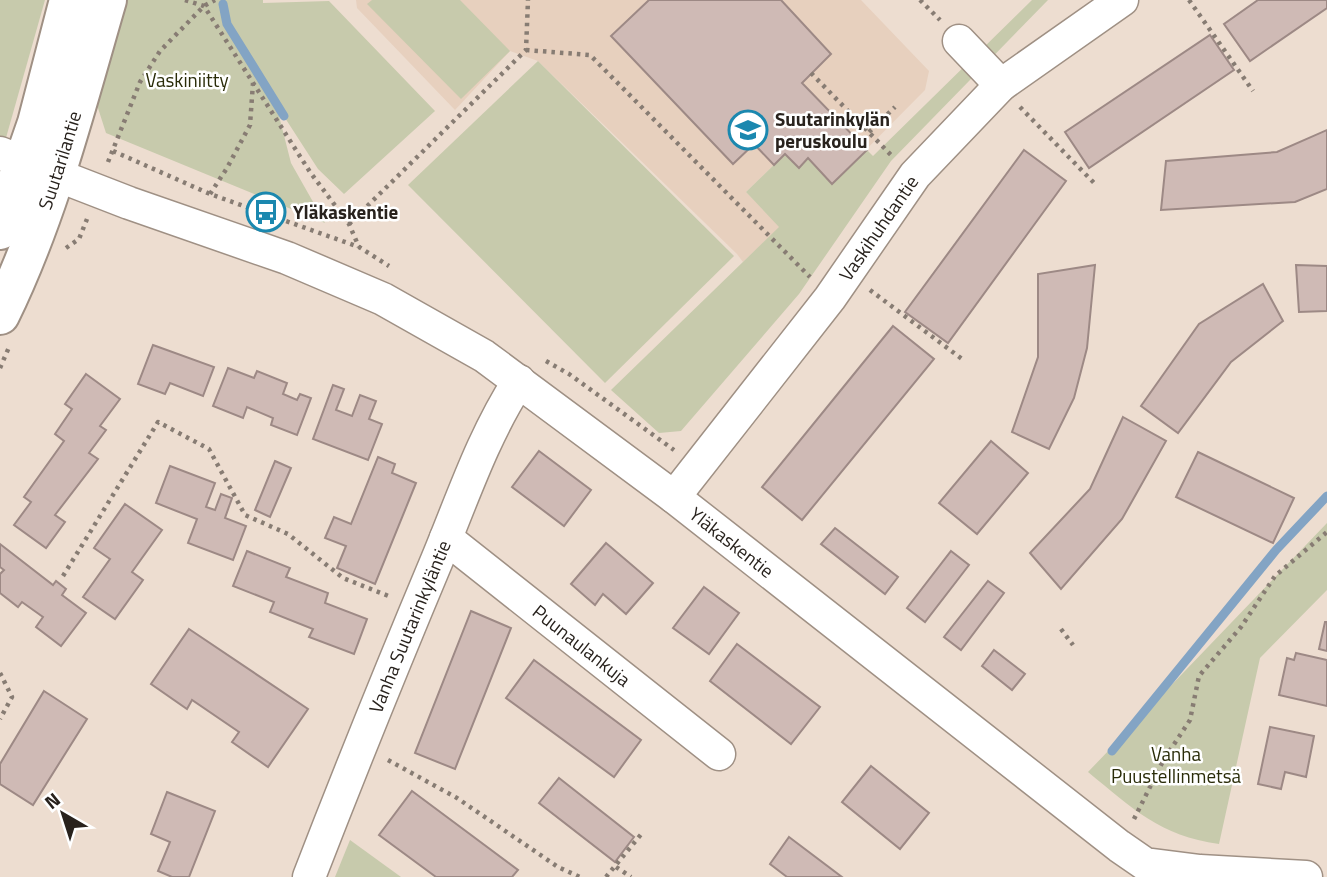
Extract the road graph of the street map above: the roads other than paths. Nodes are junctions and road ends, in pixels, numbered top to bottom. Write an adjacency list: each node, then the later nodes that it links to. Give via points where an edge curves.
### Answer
1 (69, 0): 6 (main road, Suutarilantie)
2 (107, 0): 6 (main road, Suutarilantie)
3 (1100, 6): 5 (street, Vaskihuhdantie)
4 (959, 41): 5 (street)
5 (1008, 94): 10 (street, Vaskihuhdantie, via 915,175 830,298)
6 (28, 163): 7 (main road, Suutarilantie); 8 (main road, Suutarilantie, via 17,280); 9 (street, Yläkaskentie, via 288,258 383,299)
7 (0, 230)
8 (0, 315)
9 (519, 381): 10 (street, Yläkaskentie); 11 (street, Vanha Suutarinkyläntie, via 501,409)
10 (674, 497): 13 (street, Yläkaskentie, via 1119,846)
11 (446, 538): 12 (street, Puunaulankuja); 14 (street, Vanha Suutarinkyläntie)
12 (719, 754)
13 (1142, 870): 15 (street, Yläkaskentie)
14 (309, 877)
15 (1306, 877)

